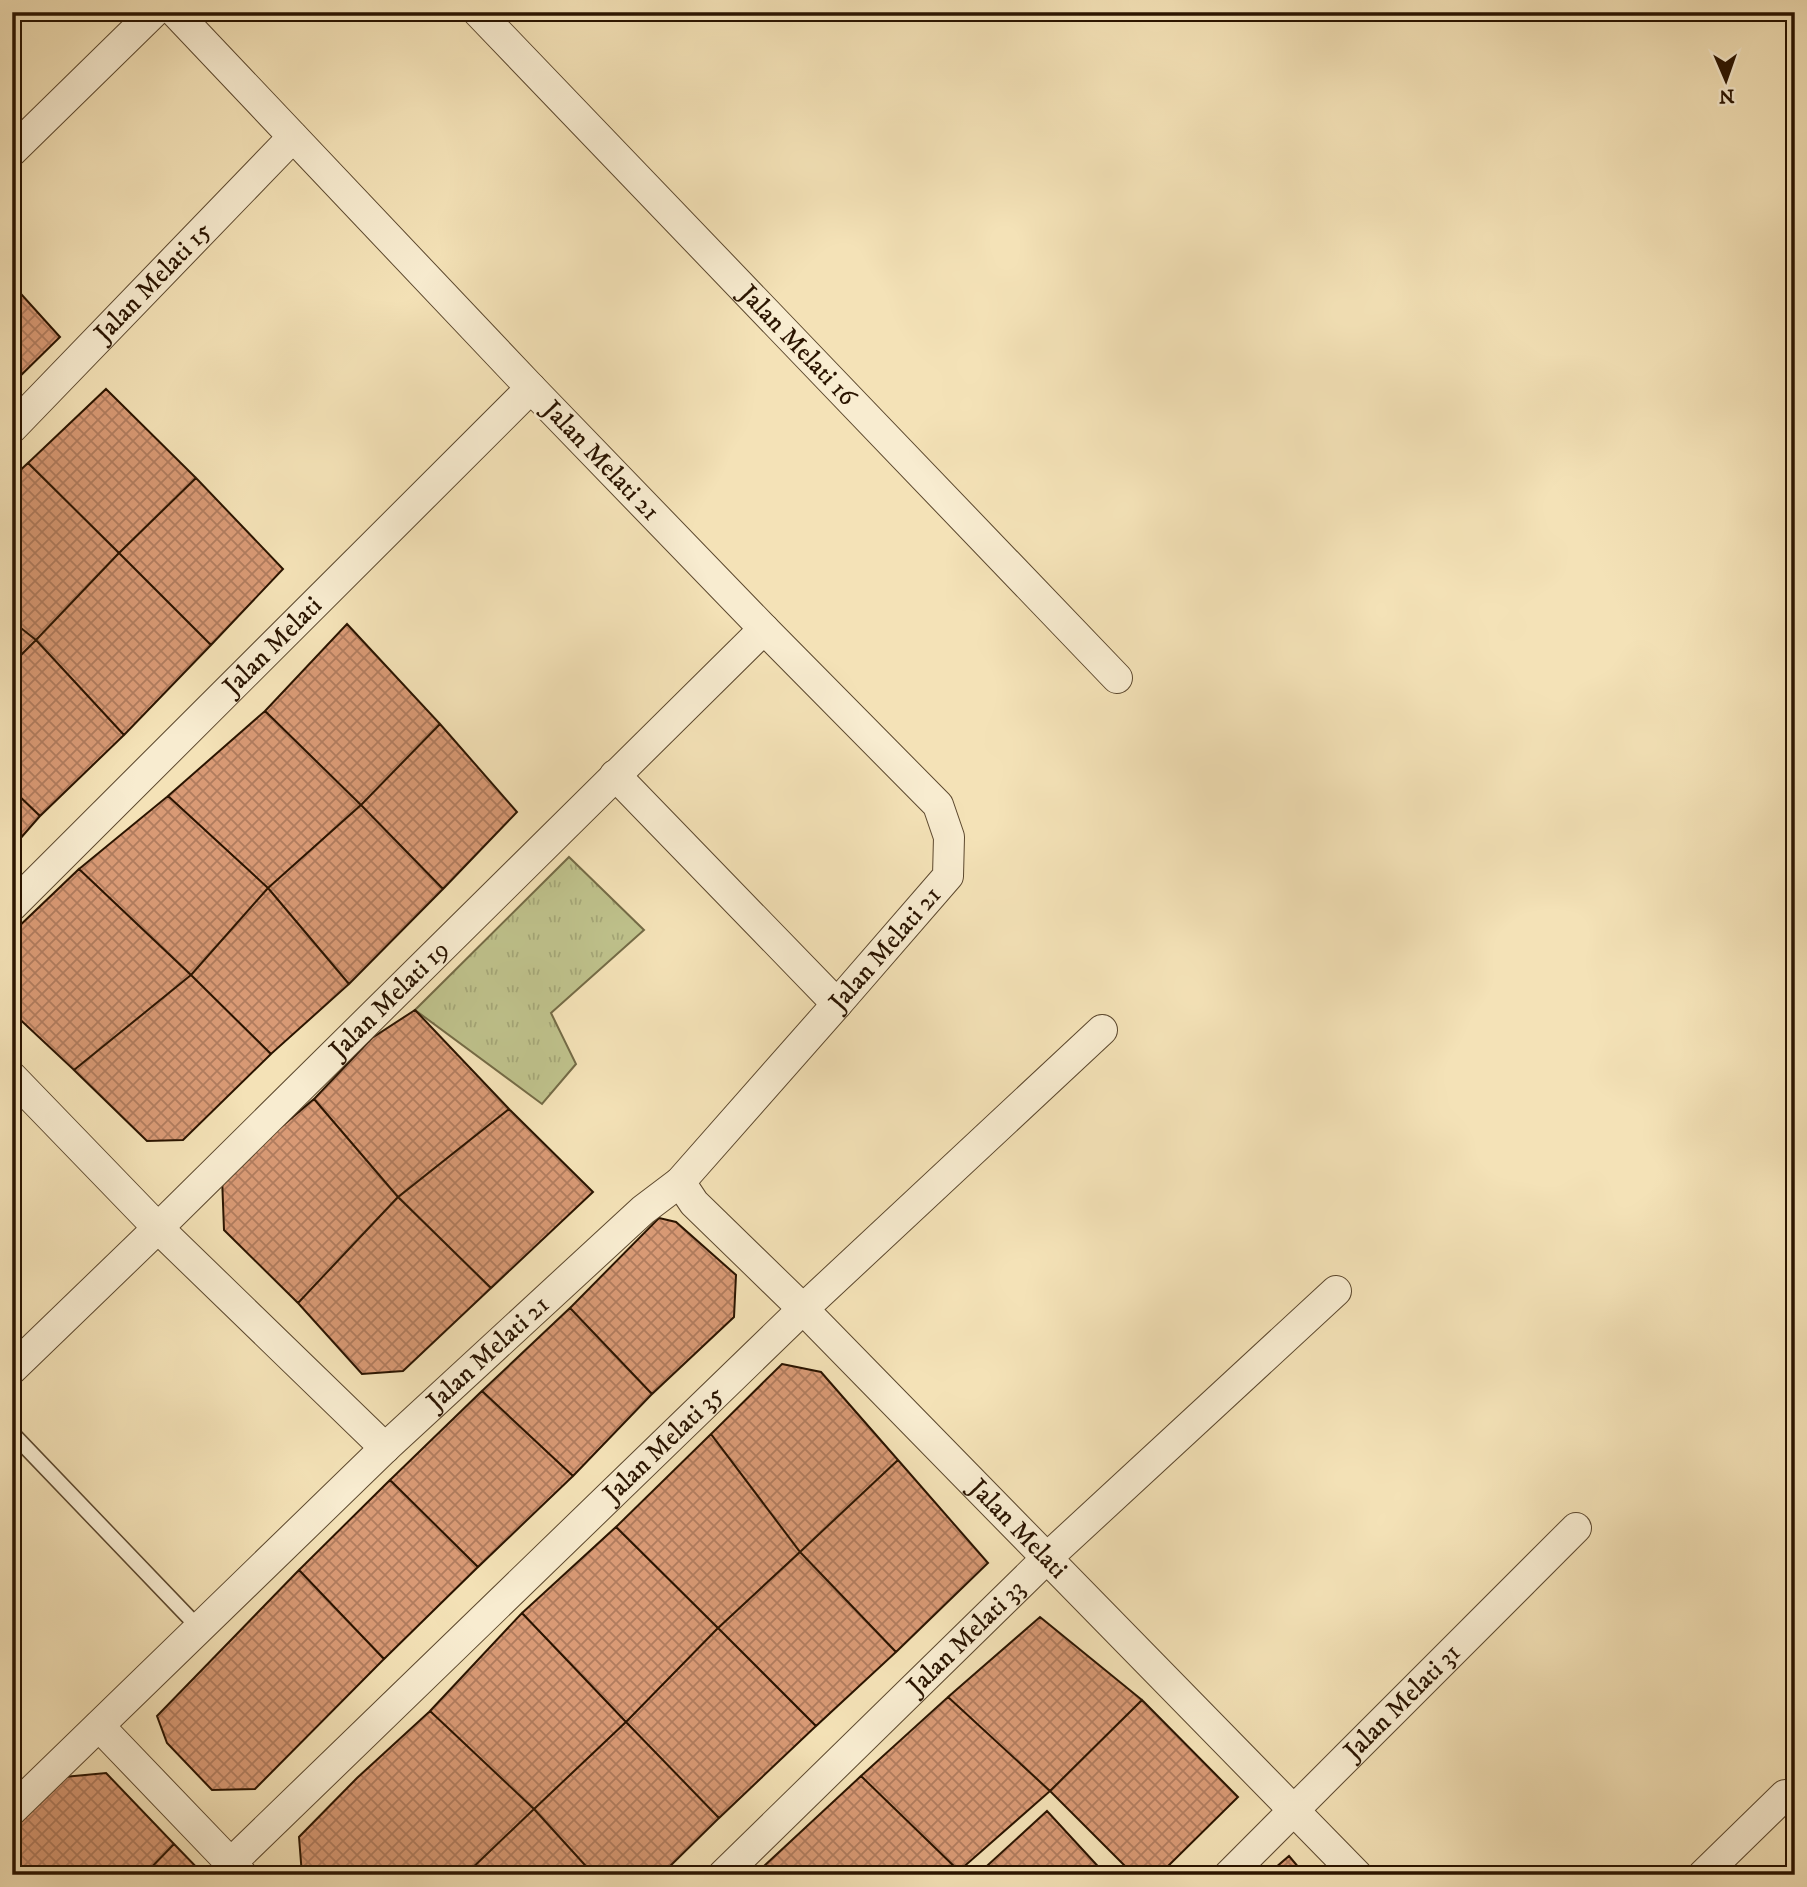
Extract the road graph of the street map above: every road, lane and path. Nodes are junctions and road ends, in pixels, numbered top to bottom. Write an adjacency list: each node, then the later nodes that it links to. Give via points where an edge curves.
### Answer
1 (154, 12): 5 (street)
2 (175, 12): 4 (street, Jalan Melati 21)
3 (478, 12): 9 (street, Jalan Melati 16)
4 (293, 137): 6 (street, Jalan Melati 21); 7 (street, Jalan Melati 15)
5 (12, 151)
6 (531, 388): 8 (street, Jalan Melati 21); 11 (street, Jalan Melati)
7 (12, 428)
8 (764, 629): 10 (street, Jalan Melati 19); 12 (street, Jalan Melati 21, via 938,805 949,837 948,876)
9 (1117, 678)
10 (615, 775): 12 (street); 16 (street, Jalan Melati 19)
11 (12, 906)
12 (837, 1004): 15 (street, Jalan Melati 21)
13 (1102, 1030): 18 (street, Jalan Melati 35)
14 (12, 1077): 16 (street)
15 (680, 1182): 18 (street, Jalan Melati, via 694,1203); 21 (street, Jalan Melati 21, via 643,1210)
16 (158, 1228): 19 (street, Jalan Melati 19); 21 (street)
17 (1336, 1291): 23 (street, Jalan Melati 33)
18 (803, 1308): 23 (street, Jalan Melati); 29 (street, Jalan Melati 35)
19 (12, 1369)
20 (12, 1433): 24 (lane)
21 (384, 1448): 24 (street, Jalan Melati 21)
22 (1576, 1528): 28 (street, Jalan Melati 31)
23 (1047, 1558): 28 (street, Jalan Melati); 30 (street, Jalan Melati 33)
24 (200, 1628): 25 (street, Jalan Melati 21)
25 (99, 1726): 27 (street, Jalan Melati 21); 29 (street)
26 (1785, 1795): 33 (street)
27 (12, 1810)
28 (1295, 1810): 31 (street, Jalan Melati 31); 32 (street, Jalan Melati)
29 (236, 1869)
30 (723, 1875)
31 (1228, 1875)
32 (1357, 1875)
33 (1703, 1875)

